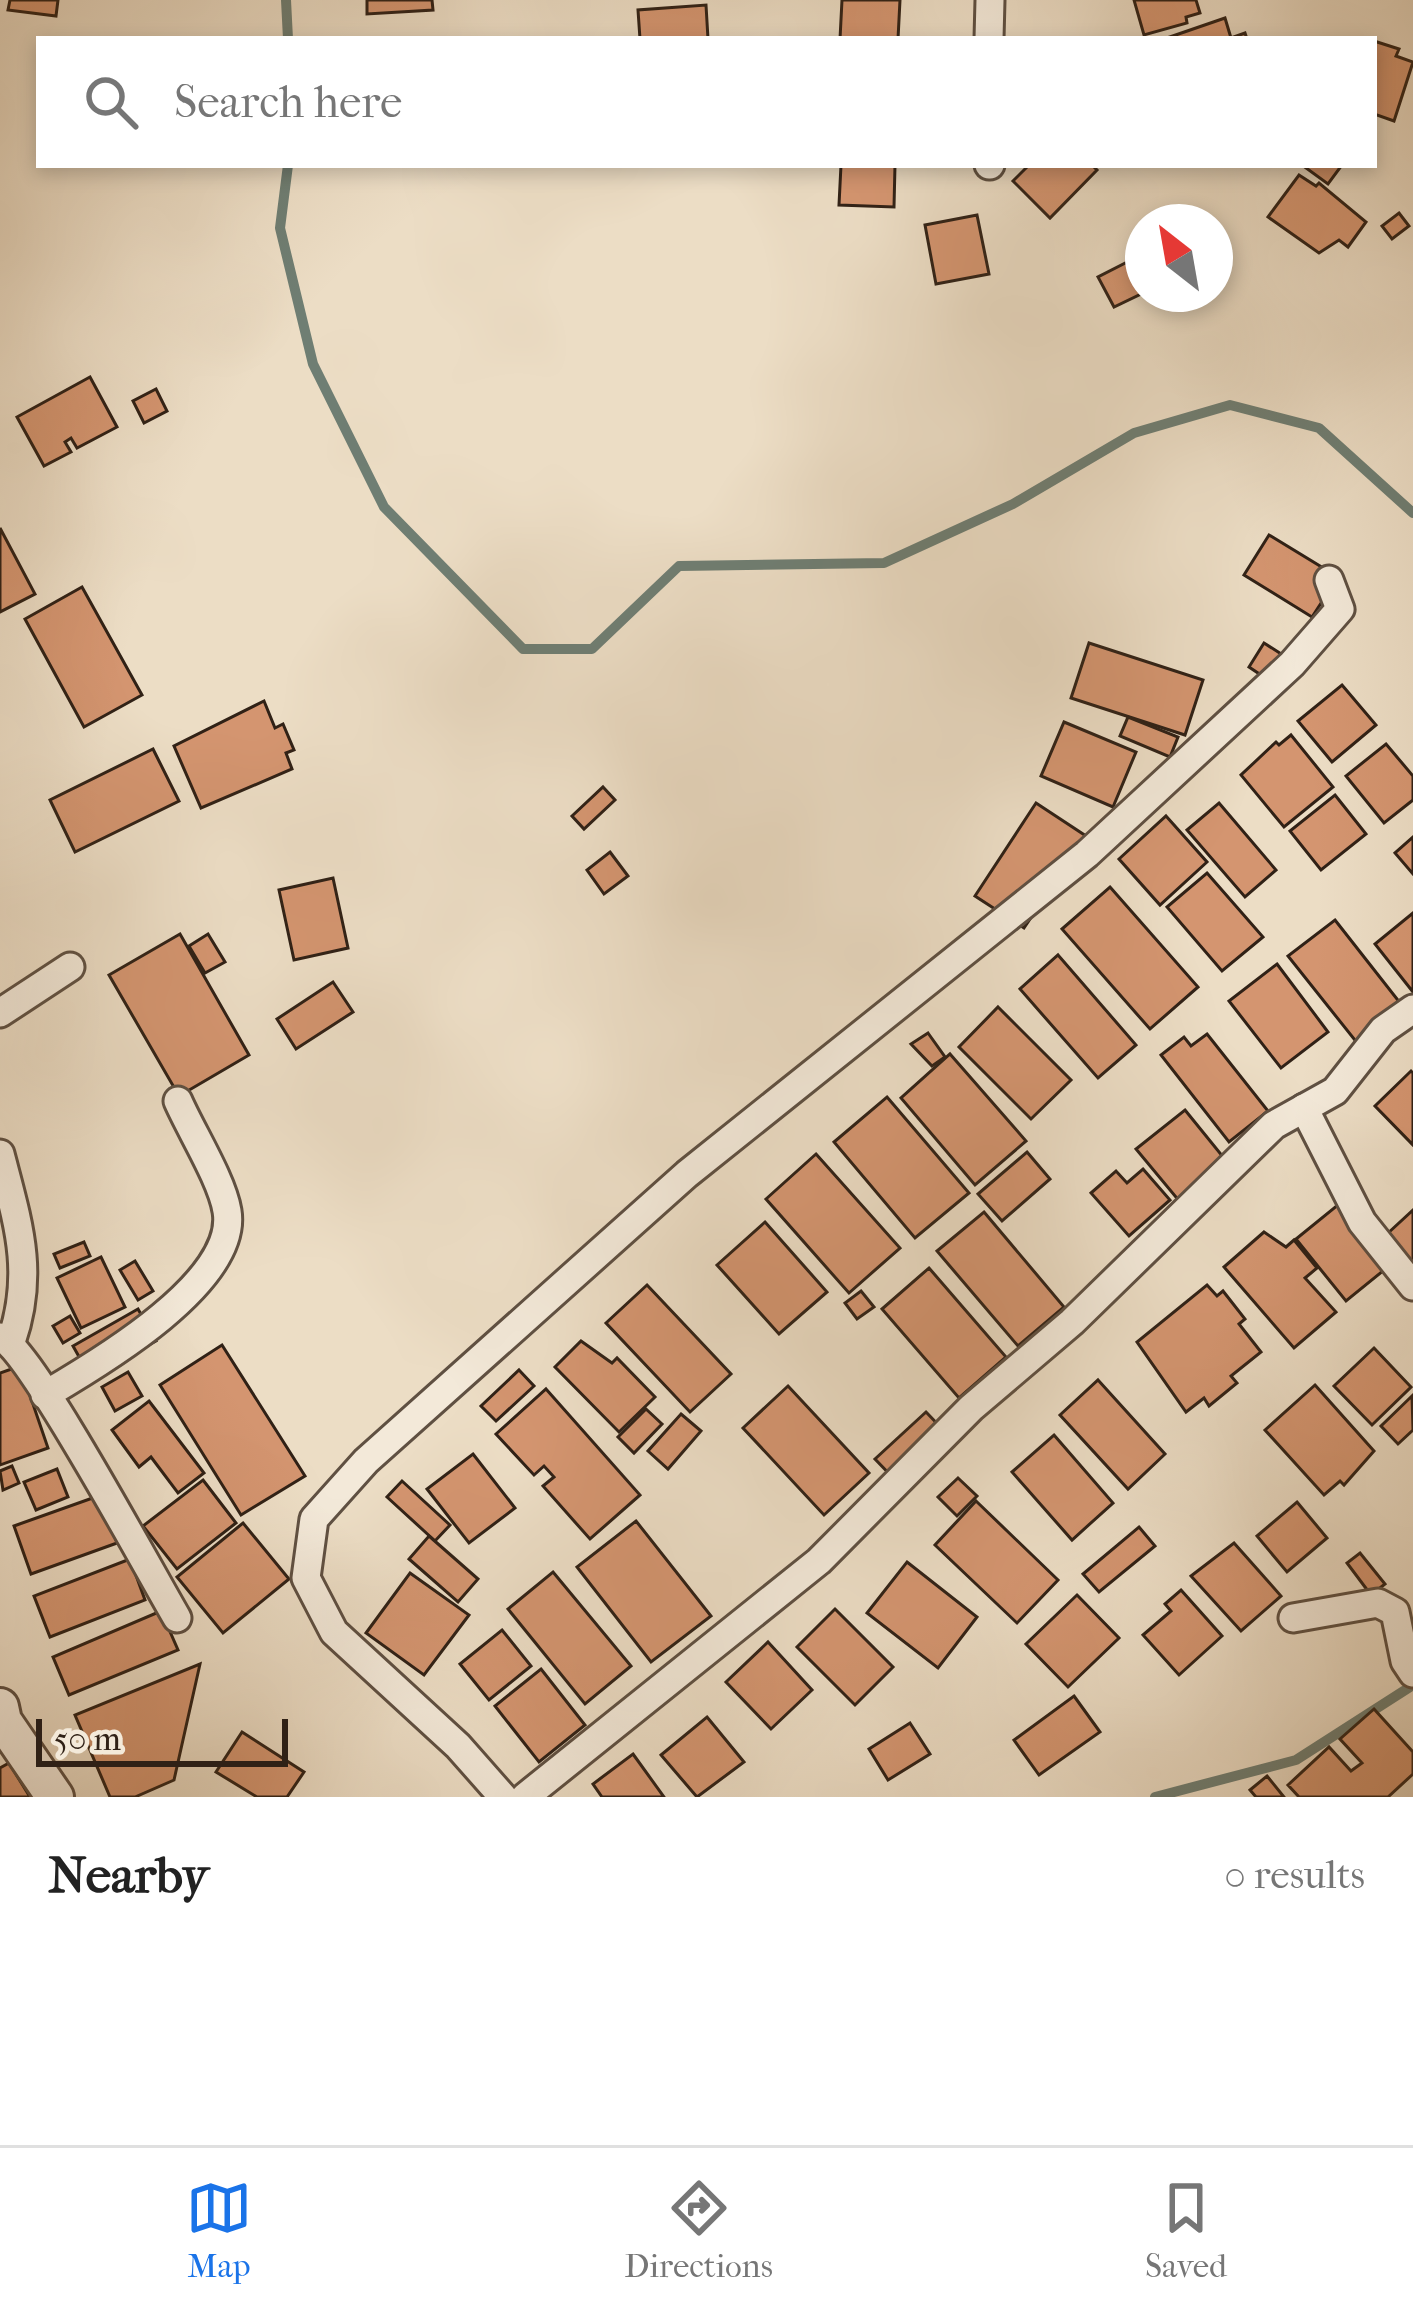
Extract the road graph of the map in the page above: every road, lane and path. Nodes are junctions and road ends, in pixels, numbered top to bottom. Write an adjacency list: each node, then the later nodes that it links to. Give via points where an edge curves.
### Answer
1 (990, 0): 2 (street)
2 (989, 36)
3 (1329, 580): 19 (street, via 1340,609 1292,664 1121,822 687,1174 366,1461 314,1519 306,1577 334,1632)
4 (70, 967): 6 (street)
5 (1413, 1009): 8 (street, via 1383,1030 1334,1091)
6 (0, 1013)
7 (178, 1101): 12 (street, via 228,1212 224,1237 197,1286 124,1348)
8 (1304, 1108): 10 (street, via 1362,1222); 20 (street, via 1274,1125 1072,1322 971,1408 819,1561)
9 (0, 1154): 11 (street, via 21,1232 26,1300)
10 (1413, 1286)
11 (5, 1340): 12 (street)
12 (45, 1395): 14 (street)
13 (1404, 1601): 15 (street); 16 (street, via 1405,1660)
14 (177, 1618)
15 (1293, 1618)
16 (1413, 1672)
17 (1, 1717): 18 (street)
18 (55, 1797)
19 (503, 1797)
20 (525, 1797)

